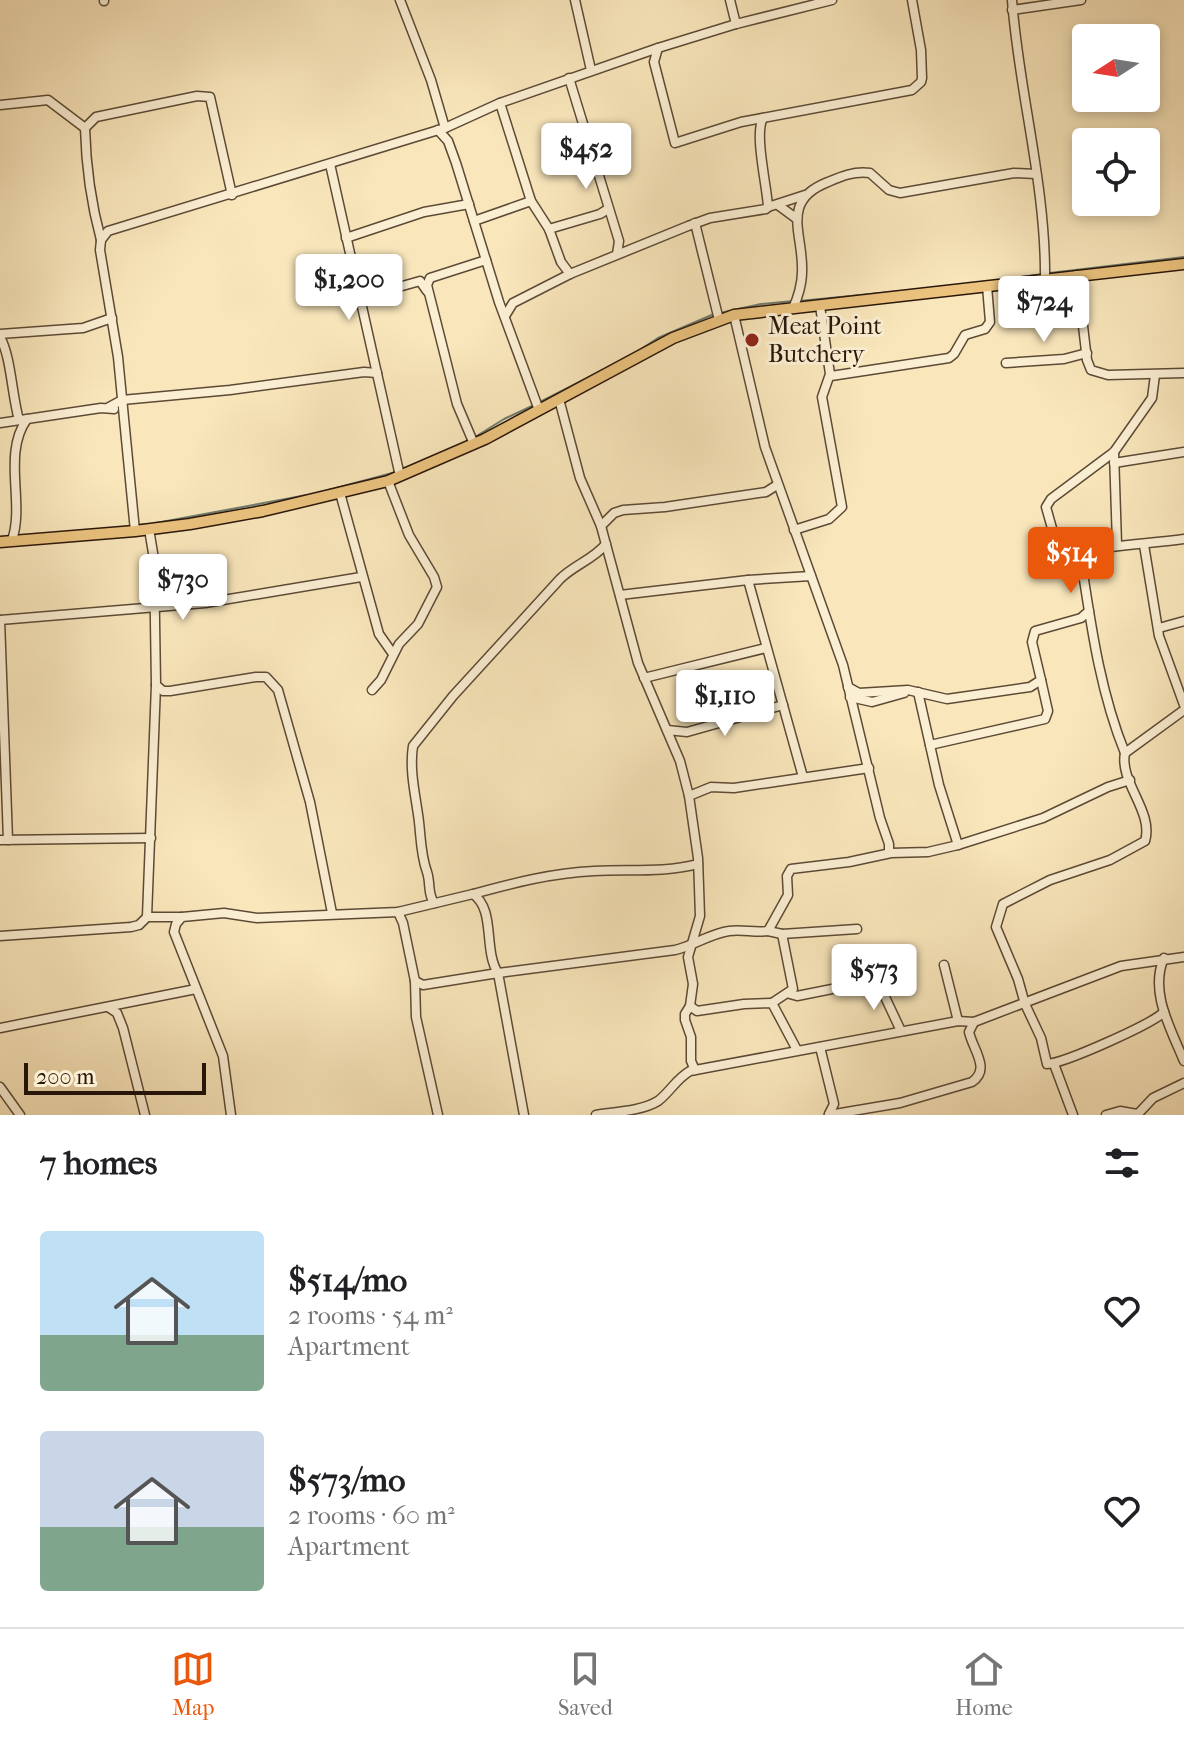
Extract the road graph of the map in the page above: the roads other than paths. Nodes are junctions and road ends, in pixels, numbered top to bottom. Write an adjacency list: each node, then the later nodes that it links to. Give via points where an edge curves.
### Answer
1 (400, 0): 17 (street, via 431,80)
2 (575, 0): 11 (street)
3 (730, 0): 9 (street)
4 (831, 0): 9 (street)
5 (912, 0): 15 (street, via 921,50 917,87)
6 (1012, 0): 8 (street)
7 (1081, 0): 8 (street)
8 (1012, 10): 19 (street)
9 (736, 24): 10 (street)
10 (658, 48): 11 (street); 15 (street, via 654,62 675,143)
11 (591, 70): 12 (street)
12 (569, 78): 13 (street); 26 (street)
13 (500, 103): 17 (street); 22 (street)
14 (0, 105): 16 (street, via 48,100)
15 (763, 118): 25 (street, via 759,128)
16 (85, 128): 20 (street, via 104,114 206,95 213,105); 32 (street, via 88,178)
17 (441, 129): 18 (street); 23 (street)
18 (330, 164): 20 (street); 31 (street)
19 (1036, 174): 21 (street, via 1014,173 900,193 870,173 848,173); 38 (street)
20 (232, 195): 32 (street, via 114,228)
21 (806, 195): 24 (street); 27 (street)
22 (531, 201): 28 (street); 30 (street)
23 (469, 204): 28 (street); 31 (street, via 424,212)
24 (778, 205): 25 (street); 27 (street)
25 (768, 207): 29 (street)
26 (608, 209): 30 (street); 33 (street, via 619,241)
27 (797, 219): 45 (street, via 802,273)
28 (474, 221): 34 (street)
29 (695, 223): 33 (street); 49 (street)
30 (549, 229): 36 (street)
31 (346, 238): 41 (street)
32 (101, 240): 48 (street)
33 (617, 254): 36 (street)
34 (486, 260): 39 (street); 42 (street)
35 (1184, 264): 37 (main road)
36 (570, 274): 43 (street)
37 (1077, 275): 38 (main road); 51 (street)
38 (1045, 279): 40 (main road)
39 (424, 280): 41 (street); 64 (street, via 461,417)
40 (987, 286): 44 (main road); 56 (street, via 990,322 965,335 949,358)
41 (360, 298): 53 (street)
42 (499, 302): 43 (street); 47 (street)
43 (513, 303): 47 (street)
44 (820, 306): 45 (main road); 74 (street, via 830,374 822,397 842,507 829,519)
45 (793, 308): 46 (main road)
46 (734, 315): 49 (main road); 70 (street)
47 (505, 316): 60 (street)
48 (112, 318): 50 (street, via 83,328); 58 (street)
49 (719, 320): 57 (main road, via 673,338)
50 (0, 336): 62 (street, via 12,397)
51 (1087, 353): 52 (street); 55 (street, via 1096,373)
52 (1006, 363)
53 (377, 373): 58 (street); 68 (street)
54 (1184, 373): 55 (street)
55 (1155, 375): 65 (street, via 1152,398)
56 (831, 376)
57 (559, 399): 60 (main road); 72 (street, via 580,478)
58 (122, 400): 59 (street); 61 (street)
59 (109, 407): 61 (street); 62 (street)
60 (539, 410): 64 (main road)
61 (124, 416): 75 (street)
62 (23, 420): 63 (street); 77 (street, via 15,461)
63 (0, 423)
64 (474, 444): 68 (main road)
65 (1114, 452): 67 (street); 82 (street, via 1046,507 1056,550)
66 (1184, 452): 67 (street)
67 (1114, 463): 80 (street)
68 (400, 476): 69 (main road)
69 (388, 481): 71 (main road); 93 (street, via 437,587 418,624)
70 (777, 485): 72 (street, via 766,492 623,510); 74 (street)
71 (340, 493): 73 (main road); 84 (street)
72 (601, 526): 79 (street)
73 (149, 529): 75 (main road); 87 (street)
74 (794, 530): 83 (street)
75 (135, 531): 77 (main road)
76 (1184, 539): 81 (street)
77 (12, 540): 78 (main road)
78 (0, 542)
79 (606, 544): 86 (street); 118 (street, via 560,579 413,746 414,801)
80 (1117, 544): 81 (street); 82 (street)
81 (1144, 545): 91 (street)
82 (1083, 552): 88 (street)
83 (811, 576): 85 (street); 97 (street)
84 (361, 577): 87 (street); 93 (street, via 379,634)
85 (748, 580): 86 (street); 92 (street)
86 (620, 595): 94 (street)
87 (152, 609): 89 (street); 96 (street)
88 (1089, 611): 95 (street, via 1035,631 1032,642); 106 (street)
89 (0, 620): 100 (street)
90 (1184, 621): 91 (street)
91 (1159, 628): 103 (street)
92 (766, 648): 94 (street); 102 (street)
93 (393, 654): 98 (street)
94 (644, 678): 104 (street)
95 (1041, 680): 99 (street, via 1030,687 955,698); 105 (street, via 1045,719)
96 (156, 685): 112 (street); 120 (street, via 170,691 256,677 274,683 310,802)
97 (848, 687): 99 (street, via 866,693); 101 (street)
98 (372, 690)
99 (913, 691): 101 (street, via 872,702); 105 (street)
100 (2, 695): 107 (street)
101 (850, 697): 108 (street)
102 (783, 705): 104 (street, via 683,733); 109 (street)
103 (1184, 708): 106 (street)
104 (667, 730): 111 (street)
105 (930, 745): 114 (street)
106 (1125, 753): 110 (street)
107 (2, 766): 113 (street)
108 (869, 768): 109 (street); 115 (street)
109 (803, 777): 111 (street, via 711,787)
110 (1130, 780): 114 (street, via 1043,818); 138 (street, via 1146,824 1145,841 1003,904 996,927)
111 (689, 796): 116 (street)
112 (151, 838): 113 (street); 121 (street)
113 (4, 840)
114 (958, 845): 115 (street)
115 (889, 853): 124 (street, via 788,871 788,895)
116 (698, 864): 117 (street, via 671,870 545,875); 127 (street, via 700,916)
117 (473, 894): 118 (street); 133 (street, via 483,905)
118 (431, 899): 119 (street)
119 (398, 912): 120 (street); 134 (street)
120 (332, 913): 122 (street)
121 (147, 917): 122 (street); 126 (street, via 131,927)
122 (182, 917): 135 (street, via 174,932)
123 (857, 929): 125 (street)
124 (768, 931): 125 (street); 127 (street, via 727,931)
125 (782, 934): 136 (street, via 793,984)
126 (0, 936)
127 (694, 941): 128 (street); 129 (street)
128 (675, 950): 129 (street); 133 (street)
129 (688, 957): 139 (street)
130 (1184, 957): 131 (street)
131 (1159, 959): 138 (street, via 1121,966); 141 (street)
132 (944, 965): 142 (street)
133 (498, 973): 134 (street, via 423,985); 161 (street)
134 (415, 981): 160 (street, via 416,1017)
135 (196, 989): 140 (street); 159 (street, via 223,1056)
136 (790, 994): 137 (street); 145 (street, via 877,980)
137 (772, 1003): 139 (street, via 697,1011); 149 (street)
138 (1025, 1004): 143 (street); 151 (street, via 1041,1038 1045,1062)
139 (690, 1006): 152 (street, via 685,1020)
140 (108, 1007): 144 (street); 158 (street, via 123,1028)
141 (1164, 1012): 147 (street); 151 (street)
142 (958, 1021): 143 (street); 145 (street)
143 (974, 1022): 156 (street, via 969,1032 982,1067 972,1082 900,1103)
144 (0, 1028)
145 (901, 1031): 148 (street)
146 (1184, 1033): 147 (street)
147 (1173, 1034): 150 (street)
148 (820, 1047): 149 (street); 155 (street)
149 (797, 1050): 152 (street)
150 (1184, 1061)
151 (1051, 1064): 164 (street)
152 (695, 1070): 162 (street, via 681,1076 651,1105)
153 (1184, 1083): 166 (street, via 1153,1098)
154 (0, 1087): 157 (street)
155 (834, 1104): 156 (street); 163 (street)
156 (845, 1110): 163 (street)
157 (20, 1115)
158 (145, 1115)
159 (231, 1115)
160 (438, 1115)
161 (524, 1115)
162 (596, 1115)
163 (828, 1115)
164 (1073, 1115)
165 (1106, 1115): 166 (street)
166 (1137, 1115)

